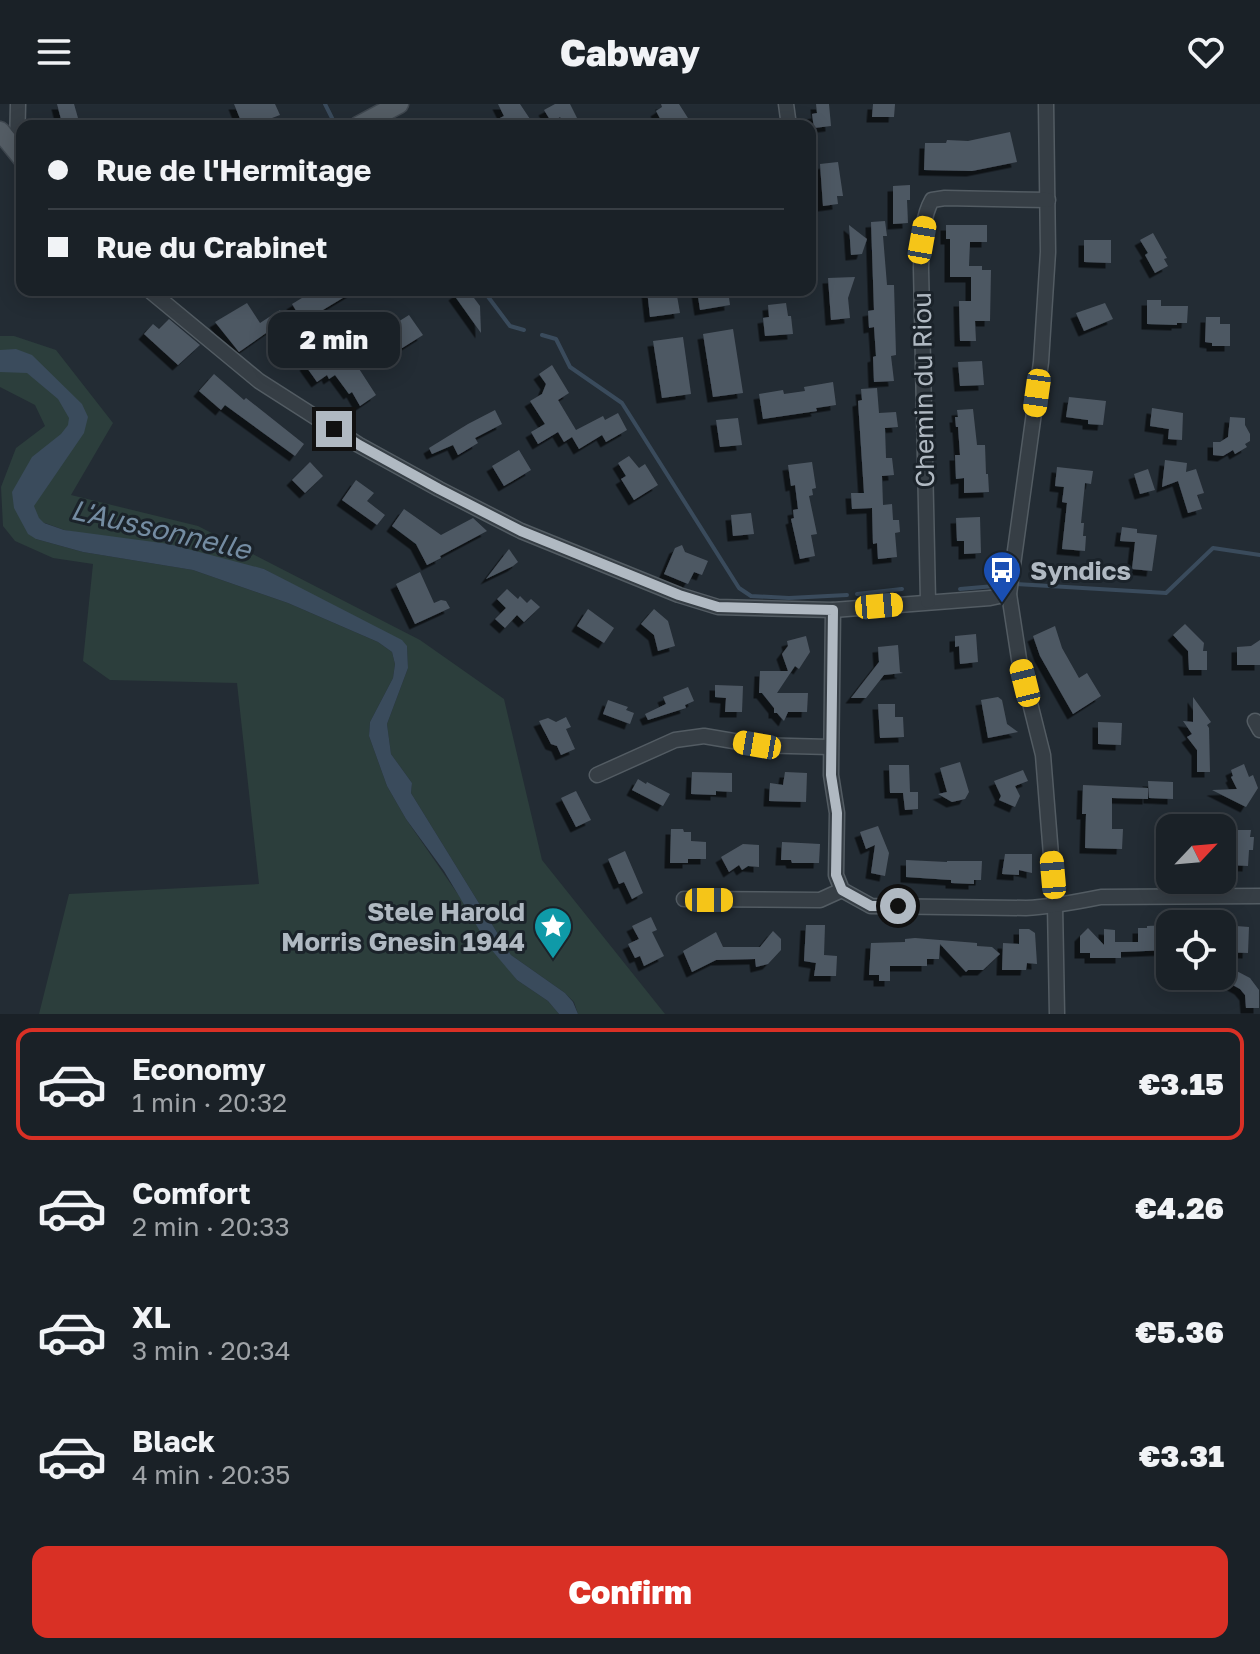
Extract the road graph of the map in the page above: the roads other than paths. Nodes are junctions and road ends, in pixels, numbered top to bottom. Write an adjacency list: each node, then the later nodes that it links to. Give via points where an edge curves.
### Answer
1 (399, 104): 3 (main road)
2 (1046, 104): 6 (street)
3 (369, 120)
4 (0, 131): 5 (main road)
5 (16, 150)
6 (1048, 200): 8 (street, via 1041,362); 9 (street, Chemin du Riou, via 945,198 929,205 921,268)
7 (156, 296): 10 (street, via 259,381 359,445 521,531 718,607)
8 (1010, 588): 9 (street, via 990,598); 16 (street, via 1019,659 1043,755)
9 (928, 601): 10 (street)
10 (833, 610): 11 (street)
11 (830, 747): 12 (street, via 757,745 704,736 675,740); 13 (street, via 836,875)
12 (597, 775)
13 (842, 890): 15 (street, via 820,900); 16 (street, via 871,906)
14 (1260, 896): 16 (street, via 1101,897)
15 (684, 899)
16 (1055, 905): 17 (street)
17 (1057, 1014)

